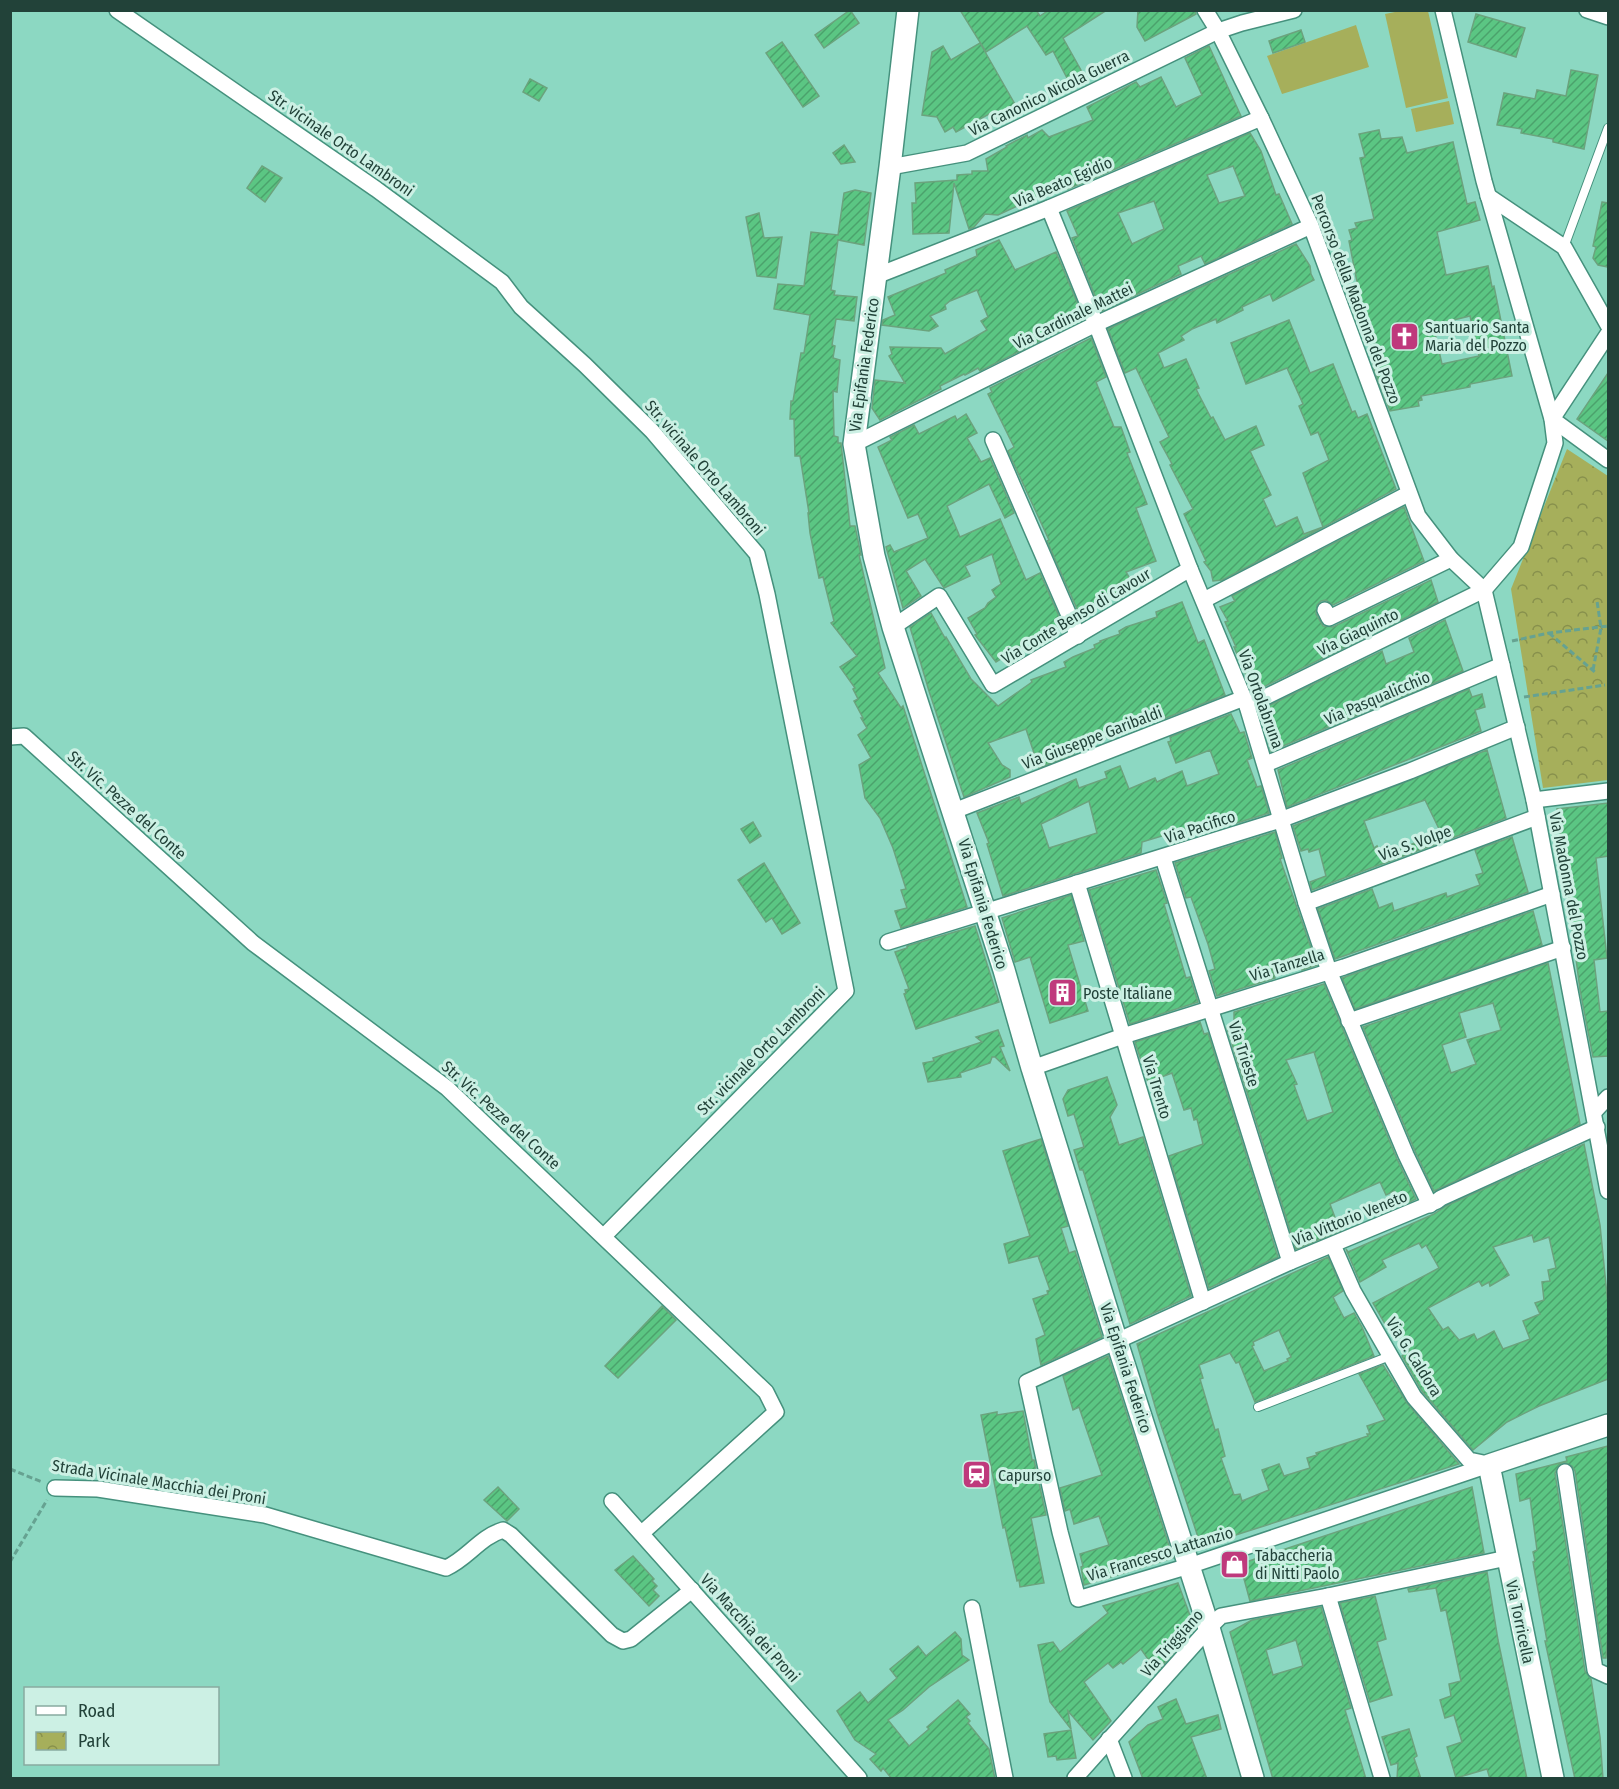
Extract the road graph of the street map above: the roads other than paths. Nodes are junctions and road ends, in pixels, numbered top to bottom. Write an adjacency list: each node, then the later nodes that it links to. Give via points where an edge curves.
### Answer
1 (117, 10): 59 (street, Str. vicinale Orto Lambroni, via 376,189 502,282 520,307 652,431 757,554 846,991)
2 (908, 10): 11 (main road, Via Epifania Federico)
3 (1205, 10): 8 (street, Percorso della Madonna del Pozzo)
4 (1294, 10): 8 (street, Via Canonico Nicola Guerra)
5 (1443, 10): 12 (street)
6 (1587, 10): 7 (street)
7 (1608, 17)
8 (1218, 31): 9 (street, Percorso della Madonna del Pozzo); 11 (street, Via Canonico Nicola Guerra, via 967,153)
9 (1261, 118): 13 (street, Via Beato Egidio); 14 (street, Percorso della Madonna del Pozzo)
10 (1608, 128): 15 (lane)
11 (890, 168): 16 (main road, Via Epifania Federico)
12 (1488, 196): 15 (street); 20 (street)
13 (1049, 208): 16 (street, Via Beato Egidio); 17 (street, Via Ortolabruna)
14 (1311, 226): 17 (street, Via Cardinale Mattei); 24 (street, Percorso della Madonna del Pozzo)
15 (1564, 247): 18 (street)
16 (876, 276): 22 (main road, Via Epifania Federico)
17 (1096, 324): 22 (street, Via Cardinale Mattei); 26 (street, Via Ortolabruna)
18 (1608, 325)
19 (1608, 334): 20 (street)
20 (1552, 419): 23 (street); 27 (street, via 1554,443 1521,547)
21 (993, 440): 31 (street)
22 (854, 444): 30 (main road, Via Epifania Federico, via 874,556)
23 (1608, 460)
24 (1408, 494): 25 (street, Percorso della Madonna del Pozzo, via 1418,516); 28 (street)
25 (1451, 559): 27 (street, Percorso della Madonna del Pozzo); 29 (street, via 1329,618)
26 (1190, 569): 28 (street, Via Ortolabruna); 31 (street, Via Conte Benso di Cavour)
27 (1484, 591): 32 (street, Via Madonna del Pozzo); 33 (street, Via Giaquinto)
28 (1204, 600): 33 (street, Via Ortolabruna)
29 (1325, 610)
30 (892, 627): 31 (street, Via Conte Benso di Cavour, via 939,596 993,686); 39 (main road, Via Epifania Federico)
31 (1078, 636)
32 (1502, 665): 34 (street, Via Madonna del Pozzo); 36 (street, Via Pasqualicchio)
33 (1245, 702): 36 (street, Via Ortolabruna); 39 (street, Via Giuseppe Garibaldi)
34 (1517, 728): 38 (street, Via Madonna del Pozzo); 41 (street, Via Pacifico)
35 (10, 737): 59 (street, Str. Vic. Pezze del Conte, via 24,736 253,943 447,1088)
36 (1266, 764): 41 (street, Via Ortolabruna)
37 (1608, 791): 38 (street)
38 (1534, 800): 40 (street, Via Madonna del Pozzo)
39 (954, 811): 46 (main road, Via Epifania Federico)
40 (1537, 817): 44 (street, Via Madonna del Pozzo); 45 (street, Via S. Volpe)
41 (1280, 820): 42 (street, Via Pacifico); 45 (street, Via Ortolabruna)
42 (1163, 858): 43 (street, Via Pacifico); 50 (street, Via Trieste)
43 (1077, 883): 46 (street, Via Pacifico); 52 (street, Via Trento)
44 (1552, 894): 48 (street, Via Madonna del Pozzo); 49 (street, Via Tanzella)
45 (1306, 903): 49 (street, Via Ortolabruna)
46 (986, 911): 47 (street, Via Pacifico); 53 (main road, Via Epifania Federico)
47 (888, 942)
48 (1563, 948): 51 (street); 55 (street, Via Madonna del Pozzo)
49 (1329, 971): 50 (street, Via Tanzella); 51 (street, Via Ortolabruna)
50 (1210, 1008): 52 (street, Via Tanzella); 61 (street, Via Trieste)
51 (1349, 1021): 58 (street, Via Ortolabruna)
52 (1123, 1036): 53 (street, Via Tanzella); 62 (street, Via Trento)
53 (1032, 1068): 63 (main road, Via Epifania Federico)
54 (1608, 1097): 55 (street)
55 (1594, 1111): 56 (street, Via Madonna del Pozzo)
56 (1597, 1127): 57 (street, Via Madonna del Pozzo); 58 (street, Via Vittorio Veneto)
57 (1608, 1191)
58 (1430, 1205): 60 (street, Via Vittorio Veneto)
59 (604, 1236): 71 (street, Str. Vic. Pezze del Conte, via 766,1392 776,1412)
60 (1333, 1245): 61 (street, Via Vittorio Veneto); 64 (street, Via G. Caldora, via 1353,1291)
61 (1290, 1262): 62 (street, Via Vittorio Veneto)
62 (1203, 1302): 63 (street, Via Vittorio Veneto)
63 (1117, 1342): 73 (main road, Via Epifania Federico); 73 (street, Via Francesco Lattanzio, via 1027,1382 1078,1599)
64 (1390, 1356): 65 (lane); 67 (street, Via G. Caldora, via 1414,1397 1469,1460)
65 (1258, 1407)
66 (1608, 1425): 67 (main road)
67 (1489, 1464): 72 (main road, Via Torricella); 73 (street, Via Francesco Lattanzio)
68 (1565, 1472): 78 (street, via 1595,1670)
69 (55, 1488): 74 (street, Strada Vicinale Macchia dei Proni, via 98,1489 265,1515 446,1568 492,1533 503,1530 612,1635 623,1641 631,1639)
70 (612, 1501): 71 (street, Via Macchia dei Proni)
71 (642, 1533): 74 (street, Via Macchia dei Proni)
72 (1507, 1558): 75 (street, Via Triggiano); 86 (main road, Via Torricella)
73 (1189, 1566): 77 (main road, Via Epifania Federico)
74 (692, 1590): 80 (street, Via Macchia dei Proni)
75 (1328, 1596): 77 (street, Via Triggiano, via 1221,1616); 85 (street)
76 (972, 1608): 81 (street)
77 (1209, 1628): 79 (street, Via Triggiano); 84 (main road, Via Epifania Federico)
78 (1608, 1676)
79 (1109, 1739): 82 (street, Via Triggiano); 83 (street)
80 (859, 1779)
81 (1005, 1779)
82 (1075, 1779)
83 (1124, 1779)
84 (1253, 1779)
85 (1382, 1779)
86 (1553, 1779)

